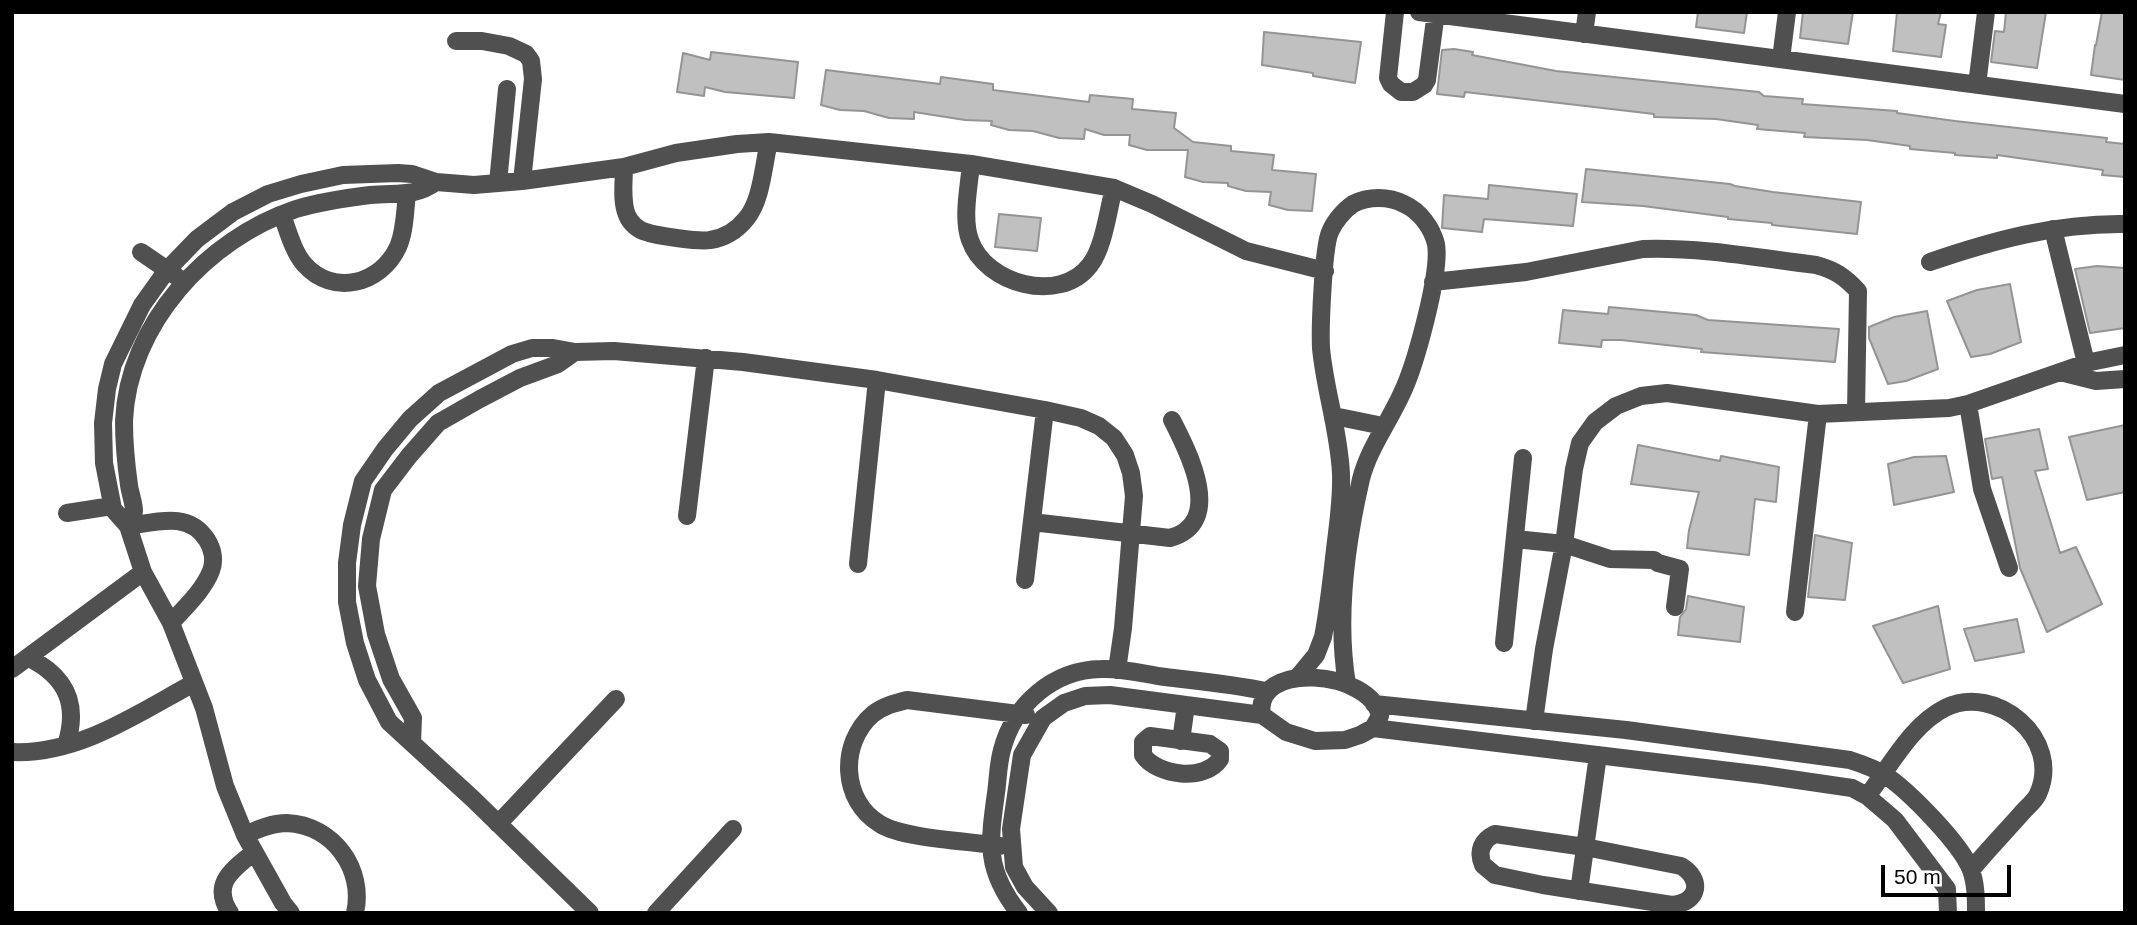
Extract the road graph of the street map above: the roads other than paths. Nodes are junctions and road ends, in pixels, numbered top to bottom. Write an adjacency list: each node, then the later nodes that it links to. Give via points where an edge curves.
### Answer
1 (1395, 12): 5 (street, via 1388,78 1395,88 1407,93 1419,90 1427,80)
2 (1587, 12): 6 (street)
3 (1787, 12): 8 (street)
4 (1986, 12): 9 (street)
5 (1431, 13): 6 (street)
6 (1584, 34): 8 (street)
7 (456, 41): 15 (street, via 509,46 531,61)
8 (1781, 59): 9 (street)
9 (1977, 85): 11 (street)
10 (507, 89): 17 (street)
11 (2125, 104)
12 (769, 142): 13 (street); 14 (street, via 676,153); 14 (street, via 749,216 731,233 708,241 645,232 635,226 624,204)
13 (971, 164): 18 (street); 18 (street, via 968,237 989,267 1023,284 1062,283 1090,265 1098,253)
14 (624, 167): 15 (street)
15 (522, 181): 17 (street)
16 (436, 182): 17 (street); 19 (street); 25 (street, via 412,174 343,175 268,194 206,232)
17 (498, 183)
18 (1114, 188): 26 (street, via 1246,251)
19 (407, 194): 20 (street, via 345,199); 20 (street, via 394,253 371,277 349,284 324,279 303,263)
20 (282, 215): 27 (street, via 242,234)
21 (2125, 224): 22 (street)
22 (2053, 229): 24 (street, via 1983,244); 32 (street)
23 (141, 252): 25 (street)
24 (1930, 262)
25 (167, 270): 27 (street); 46 (street, via 125,335 107,388 104,463)
26 (1325, 271): 28 (street, via 1329,233 1340,215 1355,203 1387,198 1420,214 1430,229 1436,246); 40 (street, via 1321,347)
27 (184, 282): 50 (street, via 142,345 130,383 125,450 134,511)
28 (1433, 282): 38 (street, via 1526,272 1643,249 1706,252 1834,270 1858,291); 42 (street, via 1413,367)
29 (575, 352): 31 (street); 44 (street, via 532,348 512,354 439,393 402,429); 45 (street, via 438,423)
30 (2125, 355): 32 (street)
31 (706, 358): 35 (street); 48 (street)
32 (2086, 363): 33 (street)
33 (2060, 372): 34 (street, via 2096,381); 36 (street)
34 (2125, 379)
35 (877, 380): 37 (street); 54 (street)
36 (1968, 404): 38 (street); 55 (street, via 1982,489)
37 (1045, 410): 49 (street); 51 (street, via 1099,426 1125,455 1134,496)
38 (1856, 412): 39 (street)
39 (1818, 414): 53 (street, via 1667,393 1616,405 1595,422 1580,443); 59 (street)
40 (1334, 416): 42 (street); 65 (street, via 1340,504 1327,618 1316,655)
41 (1172, 420): 51 (street, via 1199,492 1197,518 1170,538)
42 (1383, 426): 67 (street, via 1362,475 1345,583 1342,628)
43 (1523, 458): 52 (street)
44 (363, 481): 45 (street); 78 (street, via 346,563 347,602 367,680 388,722)
45 (383, 490): 78 (street, via 371,539 367,586 387,668 413,718)
46 (112, 506): 47 (street); 50 (street)
47 (67, 513)
48 (687, 516)
49 (1032, 522): 51 (street); 57 (street)
50 (128, 526): 56 (street); 60 (street, via 187,522 197,527 211,547 212,569 206,581)
51 (1131, 533): 64 (street)
52 (1515, 539): 53 (street); 61 (street)
53 (1564, 544): 58 (street, via 1610,559 1654,560 1680,569); 75 (street)
54 (858, 564)
55 (2009, 568)
56 (143, 572): 60 (street); 62 (street)
57 (1025, 580)
58 (1675, 607)
59 (1795, 612)
60 (171, 622): 66 (street)
61 (1504, 643)
62 (29, 658): 63 (street); 79 (street, via 58,678 67,694 72,729)
63 (12, 669)
64 (1117, 670): 68 (street); 72 (street, via 1070,673 1050,682)
65 (1297, 678): 67 (street); 68 (street)
66 (194, 683): 79 (street); 86 (street)
67 (1347, 684): 70 (street)
68 (1265, 691): 73 (street)
69 (616, 699): 84 (street)
70 (1374, 704): 75 (street); 76 (street, via 1380,716)
71 (1186, 705): 73 (street); 74 (street, via 1085,696 1063,703); 77 (street)
72 (1018, 714): 74 (street); 87 (street, via 1001,753); 87 (street, via 907,700 874,713 859,730 848,760 854,796 878,823 894,831)
73 (1262, 715): 76 (street, via 1286,732 1315,741 1345,740)
74 (1043, 718): 88 (street, via 1022,755)
75 (1534, 720): 82 (street, via 1850,760)
76 (1373, 728): 81 (street)
77 (1181, 741)
78 (412, 743): 84 (street)
79 (66, 746): 80 (street)
80 (12, 752)
81 (1598, 755): 83 (street, via 1833,784); 89 (street)
82 (1884, 774): 83 (street); 91 (street, via 1960,849); 91 (street, via 1913,735 1947,707 1987,703 2021,721 2041,755 2038,795)
83 (1867, 796): 100 (street, via 1895,820 1947,889)
84 (498, 824): 96 (street)
85 (733, 829): 97 (street)
86 (245, 835): 90 (street); 95 (street, via 287,823 324,835 350,864 356,883)
87 (990, 844): 88 (street); 98 (street, via 998,882)
88 (1011, 847): 99 (street, via 1018,877)
89 (1585, 847): 92 (street); 92 (street, via 1495,834 1480,851 1483,865 1495,875); 92 (street, via 1681,866 1695,880 1695,890 1682,905)
90 (253, 853): 93 (street); 94 (street, via 223,886)
91 (1971, 870): 101 (street)
92 (1579, 891)
93 (283, 910)
94 (230, 913)
95 (355, 913)
96 (590, 913)
97 (656, 913)
98 (1019, 913)
99 (1049, 913)
100 (1948, 913)
101 (1976, 913)

